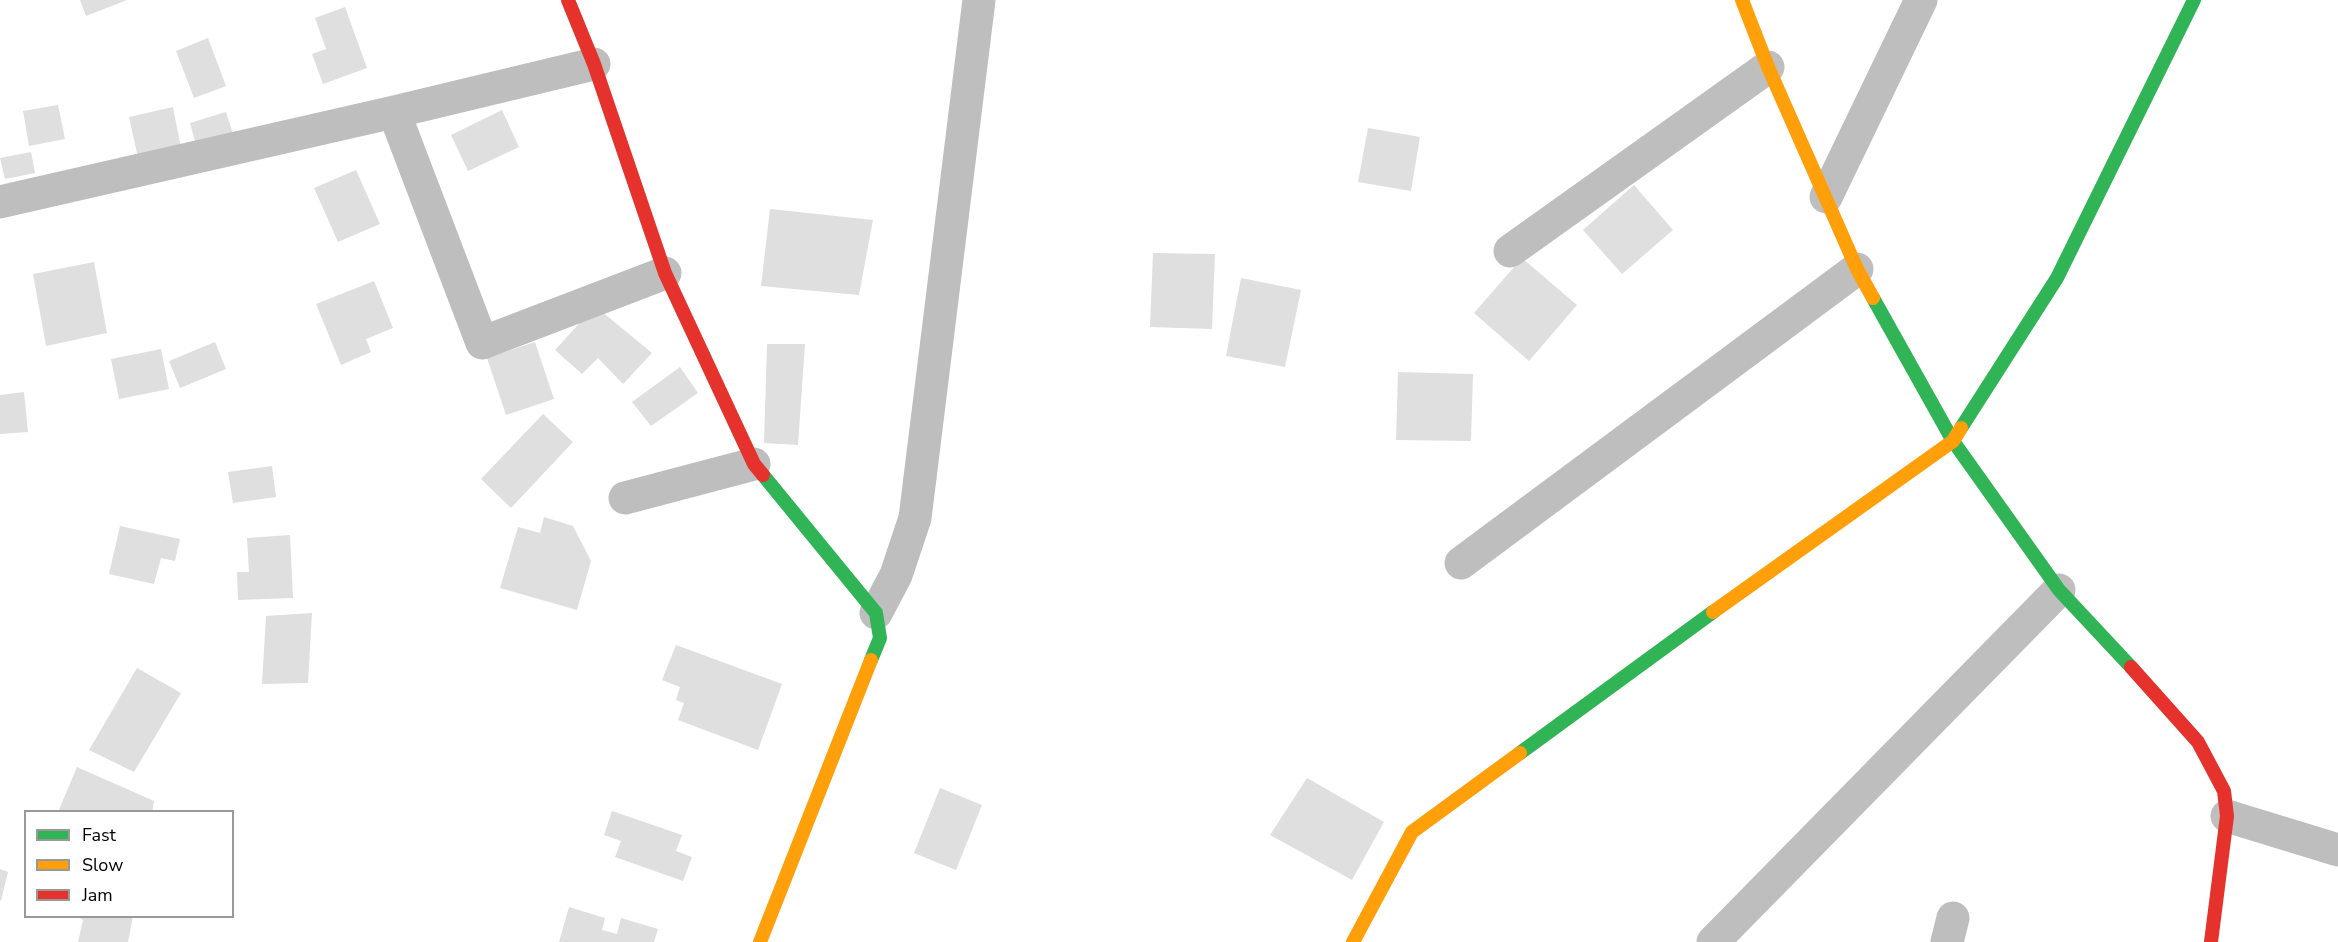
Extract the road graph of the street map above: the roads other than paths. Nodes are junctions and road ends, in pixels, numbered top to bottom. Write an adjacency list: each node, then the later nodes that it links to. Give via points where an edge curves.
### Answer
1 (568, 0): 6 (street)
2 (979, 0): 19 (street, via 915,518 896,575)
3 (1742, 0): 7 (street)
4 (1921, 0): 9 (street)
5 (2194, 0): 14 (street, via 2057,278)
6 (594, 63): 8 (street); 13 (street)
7 (1768, 67): 9 (street); 11 (street)
8 (394, 112): 10 (street); 13 (street, via 482,343)
9 (1826, 197): 12 (street)
10 (0, 202)
11 (1510, 251)
12 (1857, 269): 14 (street); 17 (street)
13 (665, 273): 15 (street)
14 (1953, 441): 18 (street); 23 (street, via 1412,832)
15 (754, 464): 16 (street); 19 (street)
16 (625, 498)
17 (1461, 563)
18 (2059, 590): 20 (street, via 2198,742 2224,791); 24 (street)
19 (876, 613): 22 (street, via 880,638)
20 (2227, 816): 21 (street); 25 (street)
21 (2338, 850)
22 (760, 942)
23 (1353, 942)
24 (1713, 942)
25 (2211, 942)

